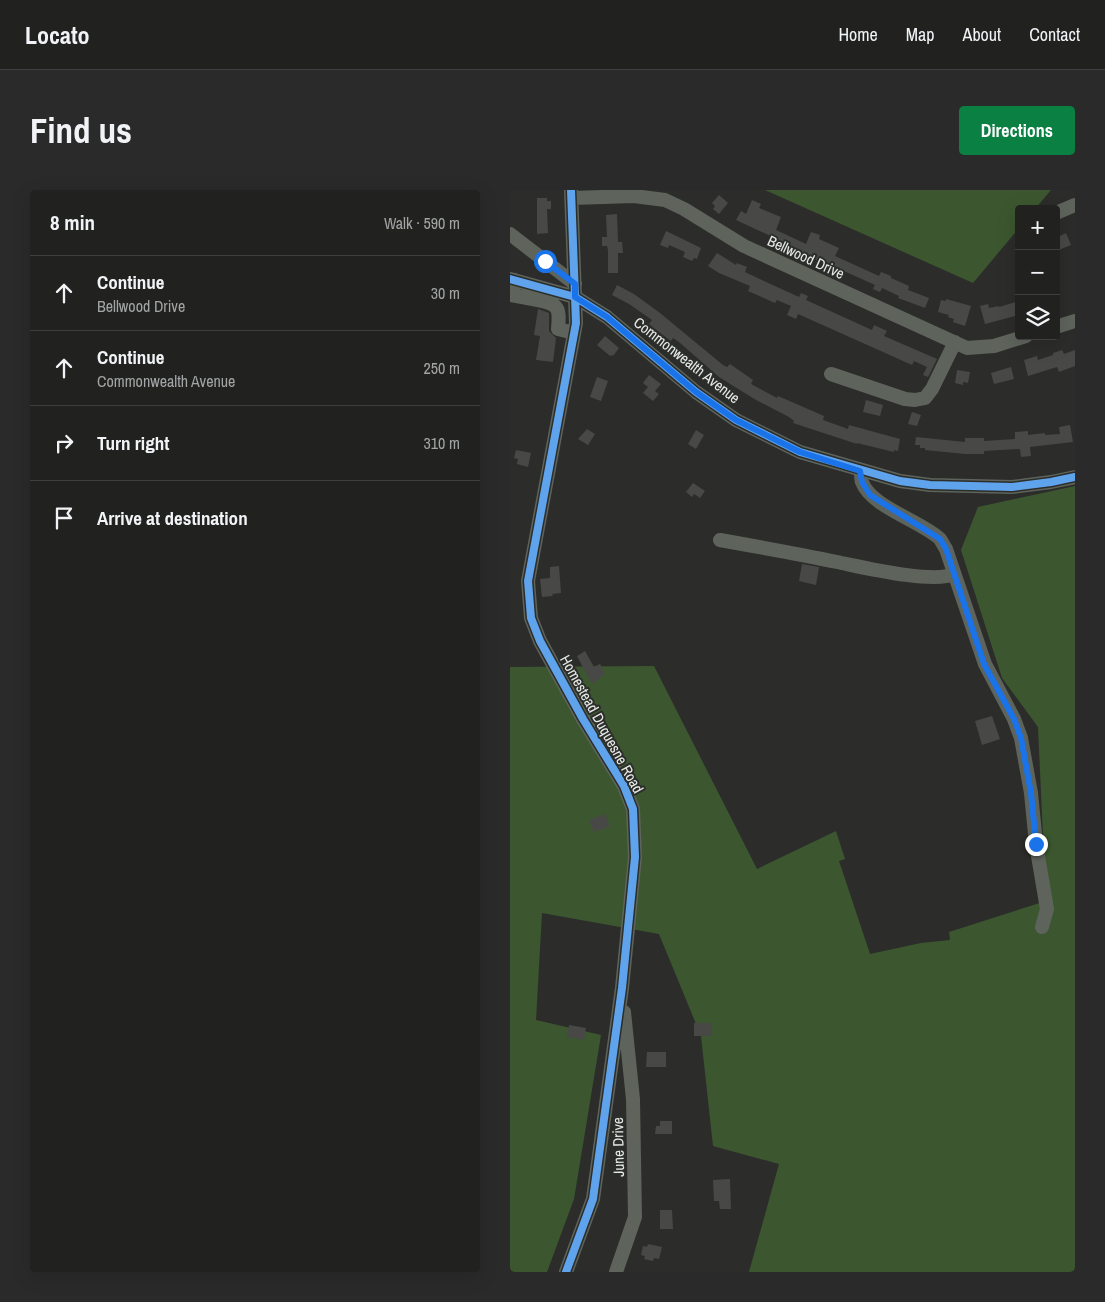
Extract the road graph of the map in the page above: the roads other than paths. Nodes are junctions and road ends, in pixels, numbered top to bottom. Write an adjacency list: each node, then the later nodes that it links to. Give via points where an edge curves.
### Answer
1 (572, 194): 6 (street, Homestead Duquesne Road); 12 (street, Bellwood Drive, via 665,200 744,246)
2 (1075, 205): 3 (street)
3 (1060, 211)
4 (510, 234): 6 (street)
5 (512, 280): 7 (street)
6 (575, 291): 7 (street); 10 (street, Homestead Duquesne Road); 14 (street, Commonwealth Avenue, via 696,392 736,420 800,452)
7 (540, 294): 10 (street, via 557,307 560,314 558,329)
8 (1075, 321): 9 (street)
9 (1060, 326)
10 (574, 333): 19 (street, Homestead Duquesne Road, via 528,581 531,618 540,640 624,786 633,809 635,857)
11 (1015, 339): 12 (street, Bellwood Drive, via 994,346 967,348)
12 (955, 342): 13 (street, via 925,398 905,399)
13 (831, 374)
14 (860, 471): 15 (street, Commonwealth Avenue, via 930,485 1012,487); 17 (street, via 870,495 940,539)
15 (1075, 477)
16 (720, 540): 17 (street, via 894,573 938,578)
17 (954, 574): 18 (street, via 984,664 1021,738 1047,909)
18 (1042, 927)
19 (622, 988): 20 (street, Homestead Duquesne Road, via 593,1199); 21 (street, June Drive, via 634,1099 635,1217)
20 (566, 1272)
21 (616, 1272)

